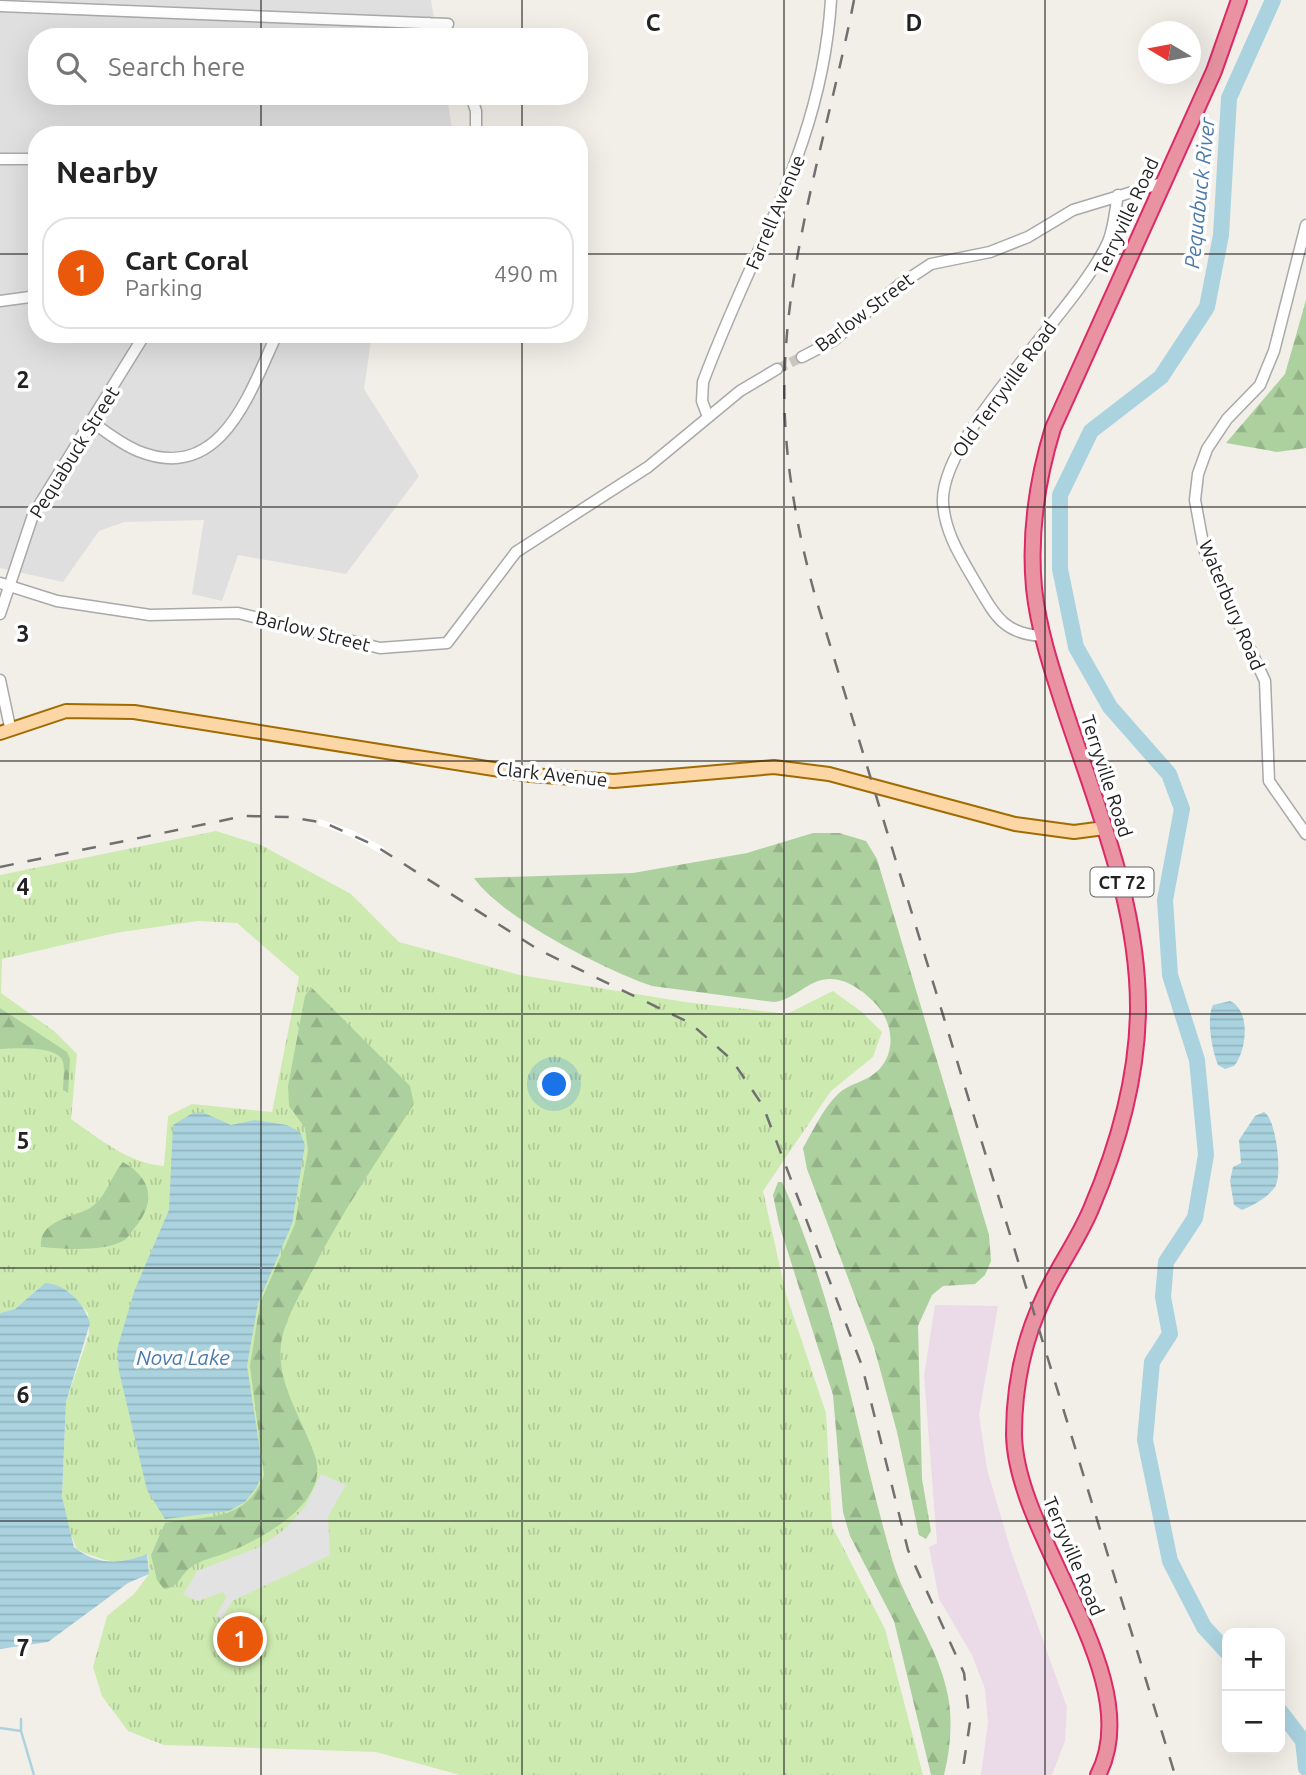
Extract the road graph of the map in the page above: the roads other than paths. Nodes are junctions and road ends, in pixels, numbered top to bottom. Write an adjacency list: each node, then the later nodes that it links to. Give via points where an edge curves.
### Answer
1 (831, 0): 20 (street, Farrell Avenue, via 823,69 808,133 703,383)
2 (1239, 0): 11 (highway, Terryville Road / CT 72, via 1221,55)
3 (0, 6): 4 (street)
4 (429, 23): 5 (street); 6 (street)
5 (448, 24)
6 (432, 28)
7 (474, 105): 8 (street)
8 (476, 126)
9 (0, 159): 10 (street)
10 (28, 159)
11 (1162, 183): 12 (street, Barlow Street); 24 (highway, Terryville Road / CT 72, via 1069,386 1044,458 1032,537 1034,589)
12 (1118, 195): 18 (street, Barlow Street, via 1073,210 1028,237 990,252 923,268 833,341); 24 (street, Old Terryville Road, via 1109,241 949,466 943,502 951,541 1005,627)
13 (1306, 225): 28 (street, Waterbury Road, via 1274,351 1259,385 1207,449 1195,500 1204,549 1265,681 1269,781)
14 (28, 297): 15 (street)
15 (0, 301)
16 (140, 343): 21 (street, Pequabuck Street)
17 (273, 343): 21 (street, via 237,419 220,439 200,451 177,456 148,454)
18 (802, 357)
19 (778, 369): 20 (street, Barlow Street, via 748,385)
20 (708, 417): 22 (street, Barlow Street, via 648,467 516,552 447,643 380,649 238,612 150,615 57,601)
21 (92, 422): 22 (street, Pequabuck Street, via 33,515)
22 (4, 584): 23 (street, Pequabuck Street)
23 (0, 614)
24 (1043, 636): 27 (highway, Terryville Road / CT 72)
25 (0, 680): 26 (street)
26 (5, 730): 27 (main road, Clark Avenue, via 66,711 134,712 531,775 614,781 774,767 829,774 1015,824 1074,832)
27 (1104, 828): 29 (highway, Terryville Road / CT 72, via 1122,884 1135,950 1138,1010 1134,1064 1124,1121 1090,1212 1043,1299 1020,1366 1014,1436 1030,1508 1098,1661 1108,1707 1108,1740)
28 (1306, 834)
29 (1098, 1775)

